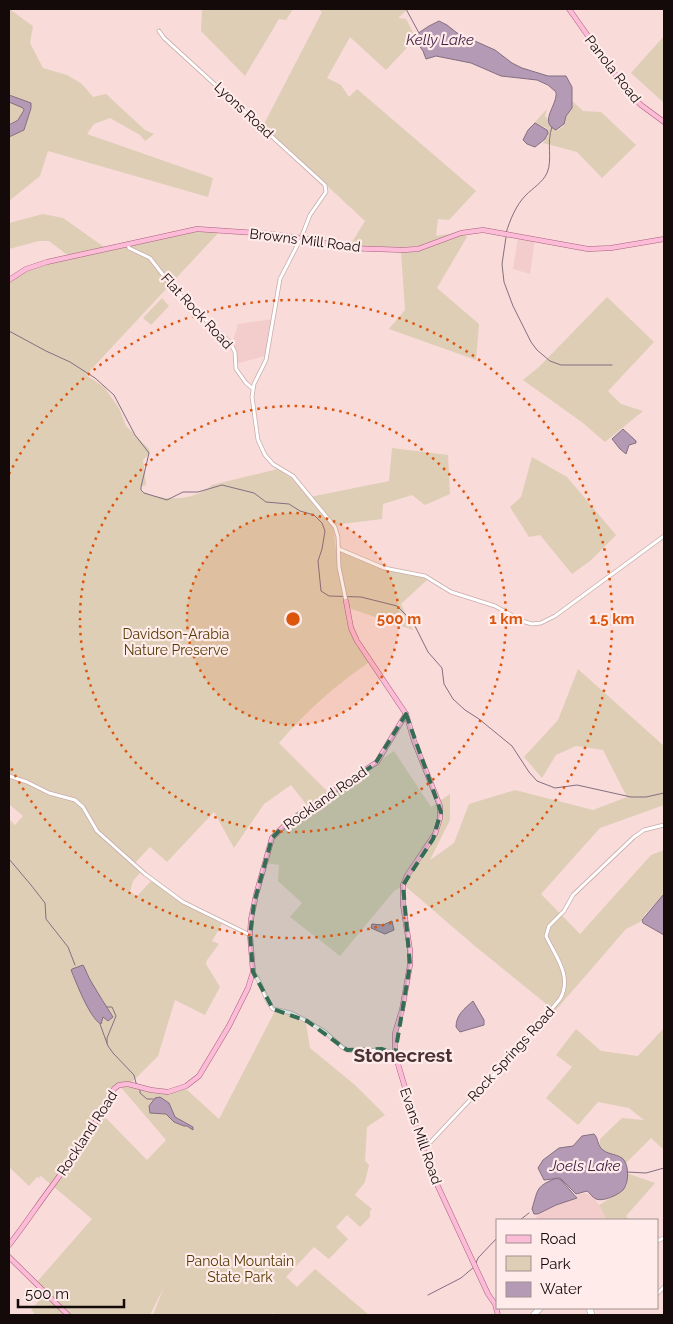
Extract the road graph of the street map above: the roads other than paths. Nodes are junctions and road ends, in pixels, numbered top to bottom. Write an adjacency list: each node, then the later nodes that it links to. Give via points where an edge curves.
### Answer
1 (568, 9): 3 (main road, Panola Road, via 627,91)
2 (159, 31): 4 (street, Lyons Road, via 325,185 324,198 310,214)
3 (664, 122)
4 (301, 238): 5 (main road, Browns Mill Road, via 346,248 403,250 418,249 461,233 483,230 588,249); 6 (main road, Browns Mill Road, via 197,229); 8 (street, via 280,279 266,360)
5 (664, 239)
6 (128, 244): 7 (main road, Browns Mill Road, via 47,262 26,269); 8 (street, Flat Rock Road, via 150,258 174,289 230,342 235,352 236,369)
7 (9, 280)
8 (252, 388): 10 (street, Evans Mill Road, via 260,446 273,464 293,476 332,522)
9 (664, 536): 10 (street, via 555,616 536,624 522,621 496,606 451,592 425,576 384,568)
10 (338, 549): 11 (street, Evans Mill Road)
11 (346, 601): 12 (main road, Evans Mill Road, via 356,640)
12 (406, 714): 15 (main road, Rockland Road, via 377,762 289,820 272,838 254,903); 17 (main road, Evans Mill Road, via 441,812 433,839 403,885 410,958 395,1033)
13 (9, 776): 15 (street, via 75,800 97,831 152,880 183,902)
14 (664, 825): 18 (street, Rock Springs Road, via 644,830 629,841 573,895 564,911 549,926 546,936 565,975 560,999)
15 (250, 934): 16 (main road, Rockland Road)
16 (253, 972): 17 (street, via 273,1009 307,1021 347,1050 382,1049); 19 (main road, Rockland Road, via 227,1030 199,1076 182,1088 168,1092 128,1084 114,1089 93,1129)
17 (395, 1054): 18 (main road, Evans Mill Road)
18 (423, 1151): 21 (main road, Evans Mill Road)
19 (9, 1244)
20 (9, 1257): 22 (main road)
21 (496, 1308)
22 (68, 1315)

